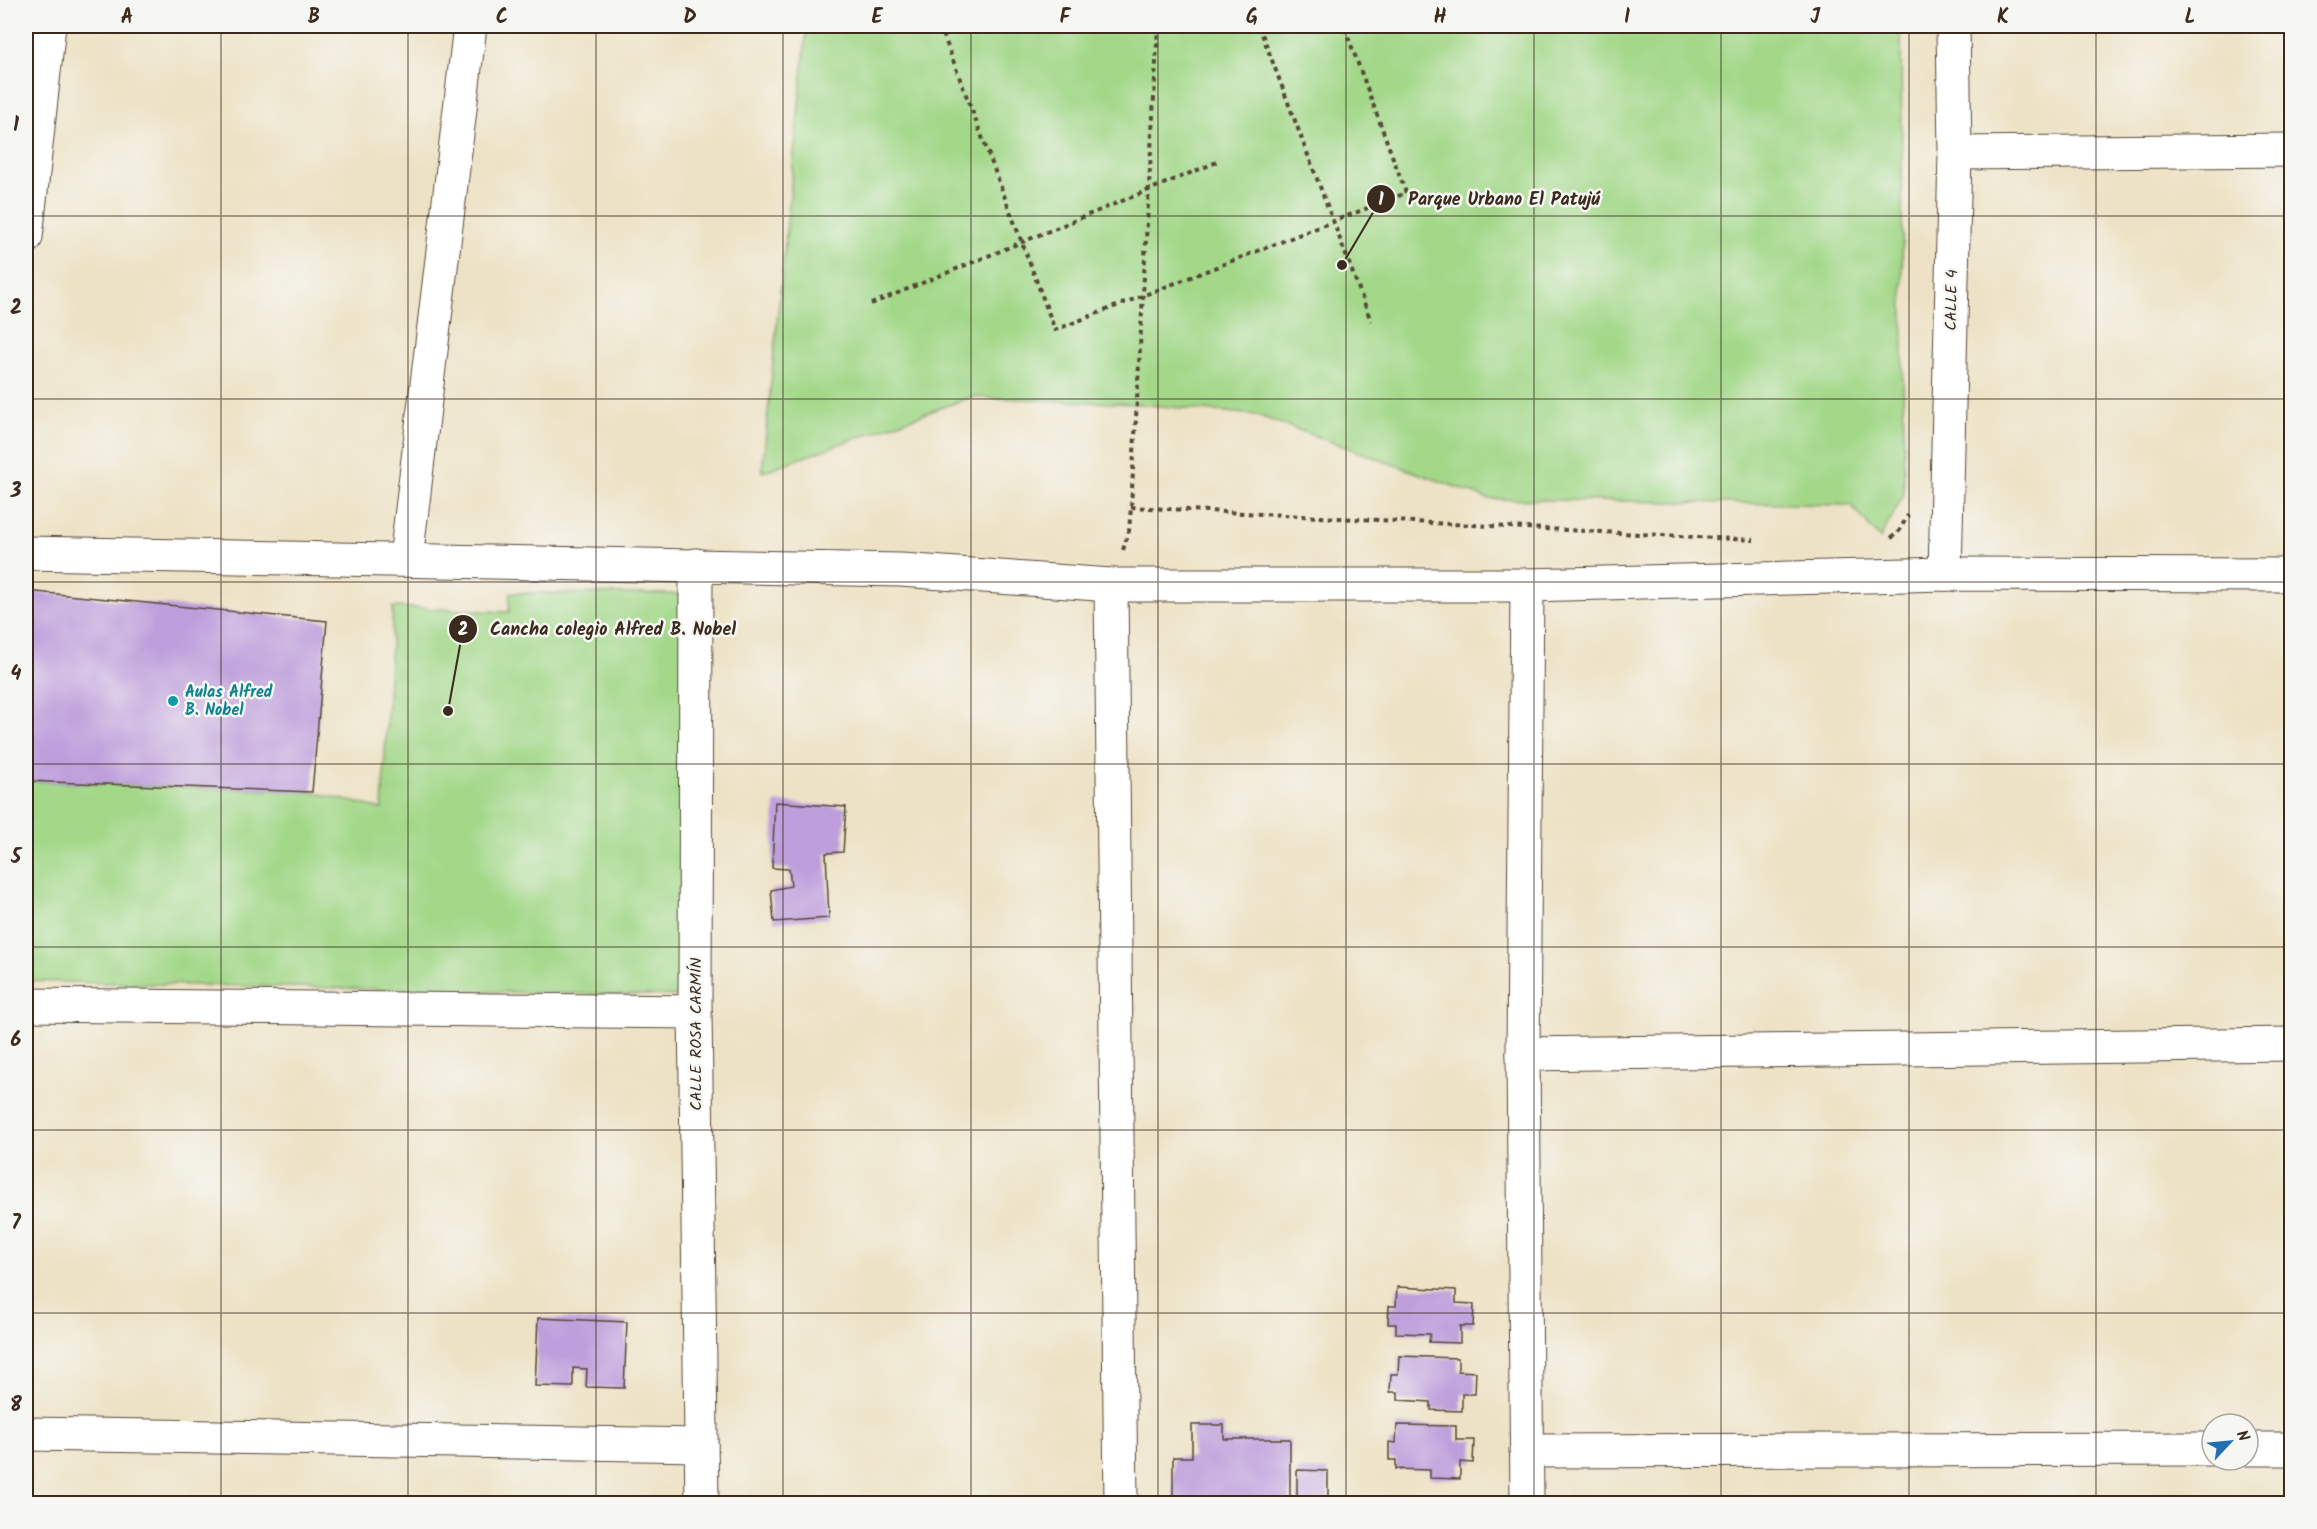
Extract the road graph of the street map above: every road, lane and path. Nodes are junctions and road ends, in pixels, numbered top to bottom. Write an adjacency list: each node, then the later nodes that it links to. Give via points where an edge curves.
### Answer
1 (49, 26): 15 (street)
2 (470, 26): 25 (street)
3 (940, 26): 9 (path)
4 (961, 26): 9 (path)
5 (1158, 26): 13 (path)
6 (1259, 26): 14 (path)
7 (1344, 26): 14 (path, via 1406,193)
8 (1953, 26): 11 (street, CALLE 4)
9 (942, 32): 16 (path)
10 (2292, 150): 11 (street)
11 (1955, 153): 27 (street, CALLE 4)
12 (1217, 162): 13 (path)
13 (1149, 189): 16 (path); 17 (path)
14 (1333, 222): 17 (path); 19 (path)
15 (26, 237)
16 (1020, 242): 17 (path, via 1055,330); 18 (path)
17 (1144, 296): 20 (path)
18 (871, 304)
19 (1371, 321)
20 (1131, 507): 22 (path); 29 (path, via 1129,531)
21 (1911, 509): 23 (path, via 1898,533)
22 (1764, 541)
23 (1885, 541)
24 (26, 553): 25 (street)
25 (406, 559): 26 (street)
26 (696, 565): 29 (street, via 901,570); 32 (street, CALLE ROSA CARMÍN)
27 (1945, 574): 28 (street); 30 (street)
28 (2292, 575)
29 (1111, 585): 30 (street); 42 (street)
30 (1527, 585): 34 (street)
31 (26, 1005): 32 (street)
32 (695, 1012): 36 (street, CALLE ROSA CARMÍN)
33 (2292, 1044): 34 (street)
34 (1523, 1054): 40 (street)
35 (26, 1434): 36 (street)
36 (701, 1445): 41 (street, CALLE ROSA CARMÍN)
37 (2200, 1449): 40 (street)
38 (2260, 1449): 39 (street)
39 (2292, 1449)
40 (1526, 1451): 43 (street)
41 (702, 1503)
42 (1121, 1503)
43 (1527, 1503)

